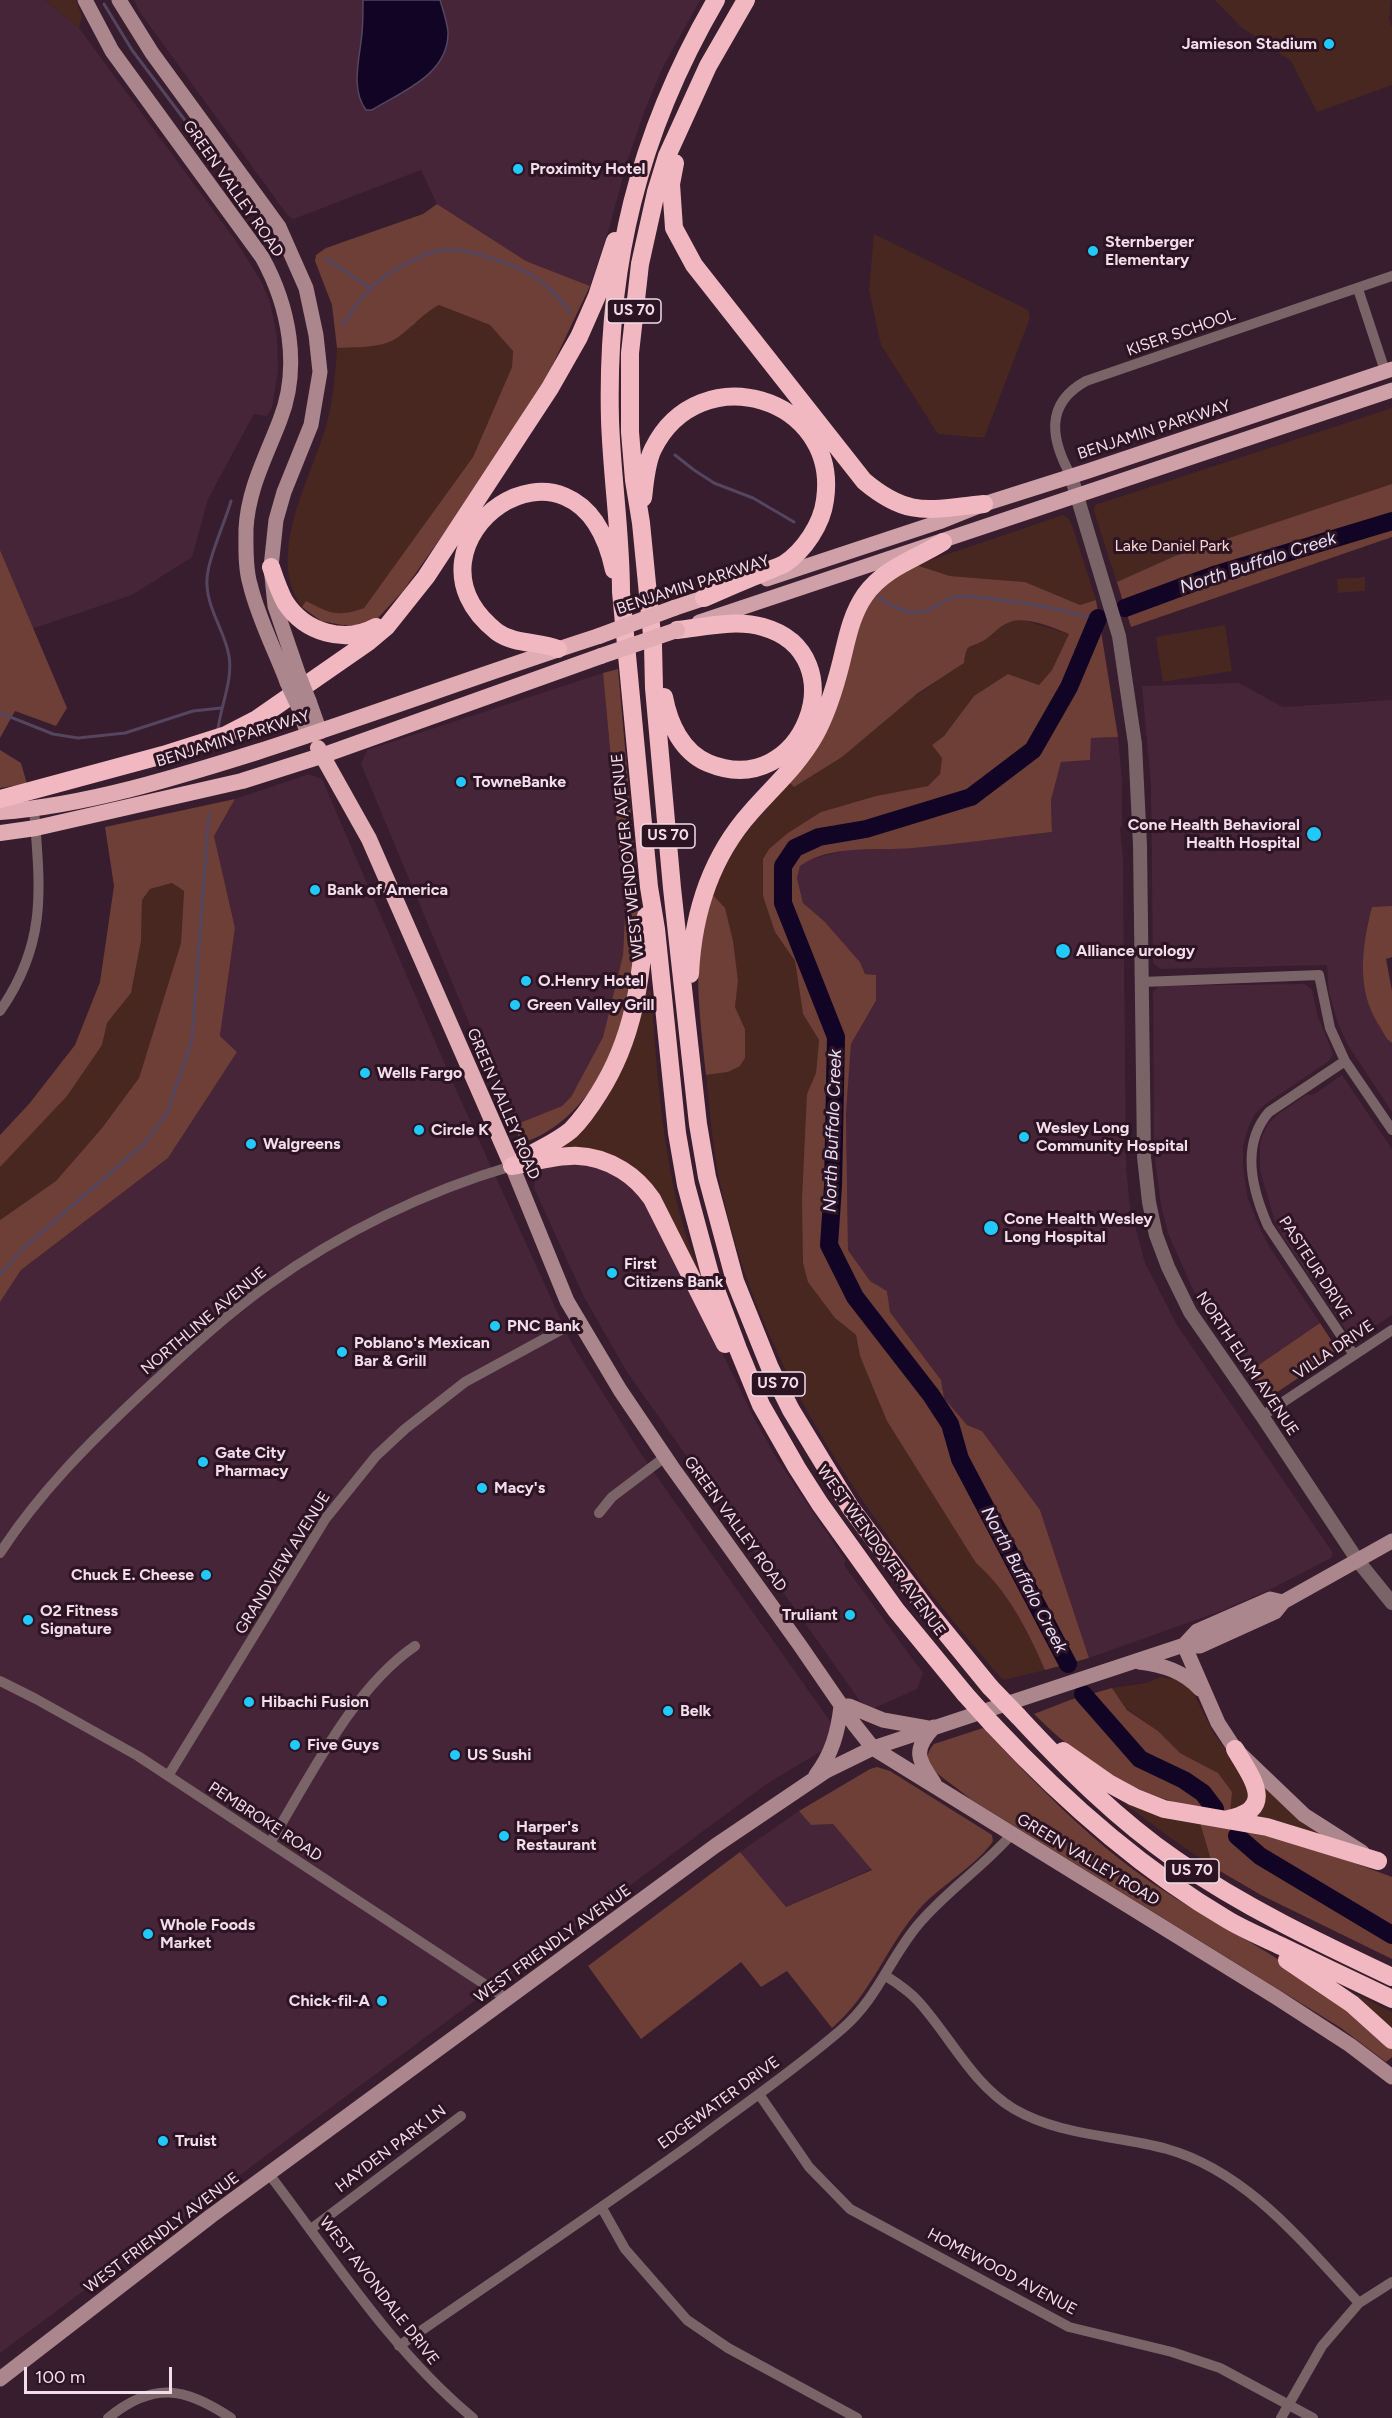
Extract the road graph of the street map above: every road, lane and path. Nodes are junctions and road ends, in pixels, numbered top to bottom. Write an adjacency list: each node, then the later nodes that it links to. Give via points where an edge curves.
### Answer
1 (85, 0): 23 (main road, GREEN VALLEY ROAD, via 112,51 262,257 284,308 291,359 287,390 281,418 254,481 246,548 249,583)
2 (119, 0): 16 (main road, GREEN VALLEY ROAD, via 147,46 279,227 306,288 320,372 311,425 276,519)
3 (716, 0): 6 (highway, WEST WENDOVER AVENUE / US 70, via 669,92)
4 (746, 0): 5 (highway, WEST WENDOVER AVENUE / US 70)
5 (689, 107): 13 (highway, via 672,184 672,210 674,228 694,265 853,468 876,491 914,510); 14 (highway, WEST WENDOVER AVENUE / US 70, via 656,192 634,309 630,432)
6 (632, 199): 17 (highway, WEST WENDOVER AVENUE / US 70, via 616,289 609,374); 19 (highway, via 579,338 452,538)
7 (1392, 276): 8 (street, KISER SCHOOL)
8 (1358, 289): 9 (street); 11 (street, KISER SCHOOL, via 1072,388 1059,406 1055,431 1062,460)
9 (1389, 370): 11 (main road, BENJAMIN PARKWAY)
10 (1392, 390): 12 (main road)
11 (1071, 476): 12 (street, NORTH ELAM AVENUE); 13 (main road, BENJAMIN PARKWAY)
12 (1078, 496): 15 (main road); 32 (street, NORTH ELAM AVENUE, via 1119,636 1133,727)
13 (984, 504): 18 (main road, BENJAMIN PARKWAY)
14 (641, 523): 18 (highway, via 652,450 666,428 686,410 706,401 746,396 776,406 809,431 827,478 823,512 809,538 784,563); 21 (highway, WEST WENDOVER AVENUE / US 70)
15 (943, 542): 20 (main road); 34 (highway, via 897,565 864,596 852,620 831,697 814,736 720,854 708,877 695,926)
16 (271, 567): 19 (highway, via 287,604 310,625 334,635 367,632); 23 (main road, GREEN VALLEY ROAD)
17 (621, 592): 22 (highway, via 605,539 595,521 568,498 530,492 495,507 472,533 465,550 462,564 471,599 481,617 499,633 513,640 544,643); 31 (highway, WEST WENDOVER AVENUE / US 70)
18 (704, 598): 22 (highway, BENJAMIN PARKWAY, bridge)
19 (407, 601): 26 (highway, via 368,642 256,719 226,735)
20 (677, 630): 21 (highway, via 740,623 776,632 796,648 810,672 813,699 808,721 793,745 770,762 741,770 714,765 694,755 684,746 669,719); 25 (highway, bridge)
21 (653, 645): 34 (highway, WEST WENDOVER AVENUE / US 70, via 670,864)
22 (558, 649): 24 (highway, BENJAMIN PARKWAY)
23 (293, 680): 24 (main road, GREEN VALLEY ROAD, bridge)
24 (314, 734): 25 (highway, GREEN VALLEY ROAD); 27 (highway, BENJAMIN PARKWAY, via 174,777)
25 (324, 755): 29 (highway, via 242,781); 37 (highway, GREEN VALLEY ROAD, via 369,839)
26 (0, 799)
27 (34, 809): 28 (highway, BENJAMIN PARKWAY); 29 (street)
28 (0, 812)
29 (36, 828): 30 (highway); 33 (street, via 40,902 37,927 15,989)
30 (0, 833)
31 (649, 887): 37 (highway, via 642,974 619,1057 588,1110 571,1129); 41 (highway, WEST WENDOVER AVENUE / US 70, via 686,1185 710,1274)
32 (1142, 982): 35 (street, via 1318,975 1330,1028); 42 (street, NORTH ELAM AVENUE, via 1144,1157 1156,1235 1190,1312)
33 (0, 1011)
34 (688, 1027): 55 (highway, WEST WENDOVER AVENUE / US 70, bridge, via 698,1124 715,1209 735,1281 770,1368 850,1507 928,1611)
35 (1345, 1061): 36 (street); 40 (street, PASTEUR DRIVE, via 1280,1103 1261,1121 1253,1140 1252,1168 1260,1209 1271,1232)
36 (1392, 1130)
37 (512, 1167): 38 (main road, GREEN VALLEY ROAD); 41 (highway, via 585,1155 604,1160 641,1183 736,1368); 46 (street, NORTHLINE AVENUE, via 478,1176 359,1228 267,1285 89,1442)
38 (579, 1320): 43 (main road, GREEN VALLEY ROAD); 59 (street, GRANDVIEW AVENUE, via 465,1382 376,1456 326,1518)
39 (1392, 1330): 40 (street, VILLA DRIVE)
40 (1354, 1355): 42 (street, VILLA DRIVE)
41 (761, 1405): 66 (highway, WEST WENDOVER AVENUE / US 70, bridge, via 844,1539 921,1642 992,1724 1058,1791 1120,1845 1175,1887)
42 (1262, 1416): 47 (street, NORTH ELAM AVENUE)
43 (665, 1457): 44 (street, via 612,1497); 54 (main road, GREEN VALLEY ROAD)
44 (598, 1513)
45 (1392, 1540): 47 (main road, WEST FRIENDLY AVENUE)
46 (0, 1553)
47 (1358, 1561): 48 (street, NORTH ELAM AVENUE); 49 (main road, WEST FRIENDLY AVENUE, via 1283,1602 1275,1612 1200,1646)
48 (1392, 1603)
49 (1184, 1645): 51 (main road, WEST FRIENDLY AVENUE); 53 (main road)
50 (415, 1646): 64 (street, via 389,1669 335,1734)
51 (1136, 1661): 53 (main road, via 1178,1671); 56 (main road, WEST FRIENDLY AVENUE)
52 (0, 1681): 59 (street, PEMBROKE ROAD, via 111,1739)
53 (1204, 1693): 58 (main road)
54 (841, 1706): 56 (main road, via 883,1720); 57 (main road, GREEN VALLEY ROAD); 60 (main road, via 832,1749)
55 (1021, 1719): 62 (highway, via 1134,1797 1164,1809); 68 (highway, WEST WENDOVER AVENUE / US 70, via 1083,1783 1175,1859 1262,1913)
56 (932, 1728): 57 (main road, WEST FRIENDLY AVENUE); 61 (main road, via 921,1743 919,1755)
57 (873, 1748): 60 (main road, WEST FRIENDLY AVENUE); 61 (main road, GREEN VALLEY ROAD)
58 (1235, 1749): 62 (highway, via 1258,1797 1246,1814); 65 (main road, via 1304,1815)
59 (168, 1776): 64 (street, PEMBROKE ROAD)
60 (812, 1780): 69 (main road, WEST FRIENDLY AVENUE)
61 (938, 1788): 63 (main road, GREEN VALLEY ROAD)
62 (1228, 1819): 65 (highway)
63 (1011, 1834): 67 (street, EDGEWATER DRIVE, via 917,1926); 72 (main road, GREEN VALLEY ROAD, via 1276,1997)
64 (270, 1843): 69 (street, PEMBROKE ROAD)
65 (1385, 1863)
66 (1231, 1922): 70 (highway, WEST WENDOVER AVENUE / US 70); 71 (highway, via 1352,2004)
67 (886, 1976): 73 (street, EDGEWATER DRIVE, via 843,2028); 79 (street, via 917,2000 981,2081 1012,2108 1044,2124 1168,2149 1218,2170 1273,2211)
68 (1392, 1977)
69 (507, 1999): 75 (main road, WEST FRIENDLY AVENUE)
70 (1392, 1999)
71 (1392, 2040)
72 (1392, 2077)
73 (759, 2094): 76 (street, EDGEWATER DRIVE); 82 (street, HOMEWOOD AVENUE, via 809,2167 850,2209 1069,2327 1220,2368)
74 (461, 2116): 77 (street, HAYDEN PARK LN)
75 (269, 2174): 77 (street, WEST AVONDALE DRIVE); 81 (main road, WEST FRIENDLY AVENUE)
76 (602, 2208): 80 (street, EDGEWATER DRIVE); 86 (street, via 625,2249 687,2320 728,2348)
77 (311, 2229): 80 (street, WEST AVONDALE DRIVE)
78 (1392, 2282): 79 (street)
79 (1359, 2303): 82 (street, via 1322,2346)
80 (399, 2346): 85 (street, WEST AVONDALE DRIVE, via 443,2393)
81 (0, 2379)
82 (1288, 2405): 87 (street); 88 (street, HOMEWOOD AVENUE)
83 (108, 2418): 84 (street, via 142,2395 164,2393 196,2398)
84 (231, 2418)
85 (473, 2418)
86 (857, 2418)
87 (1281, 2418)
88 (1313, 2418)

